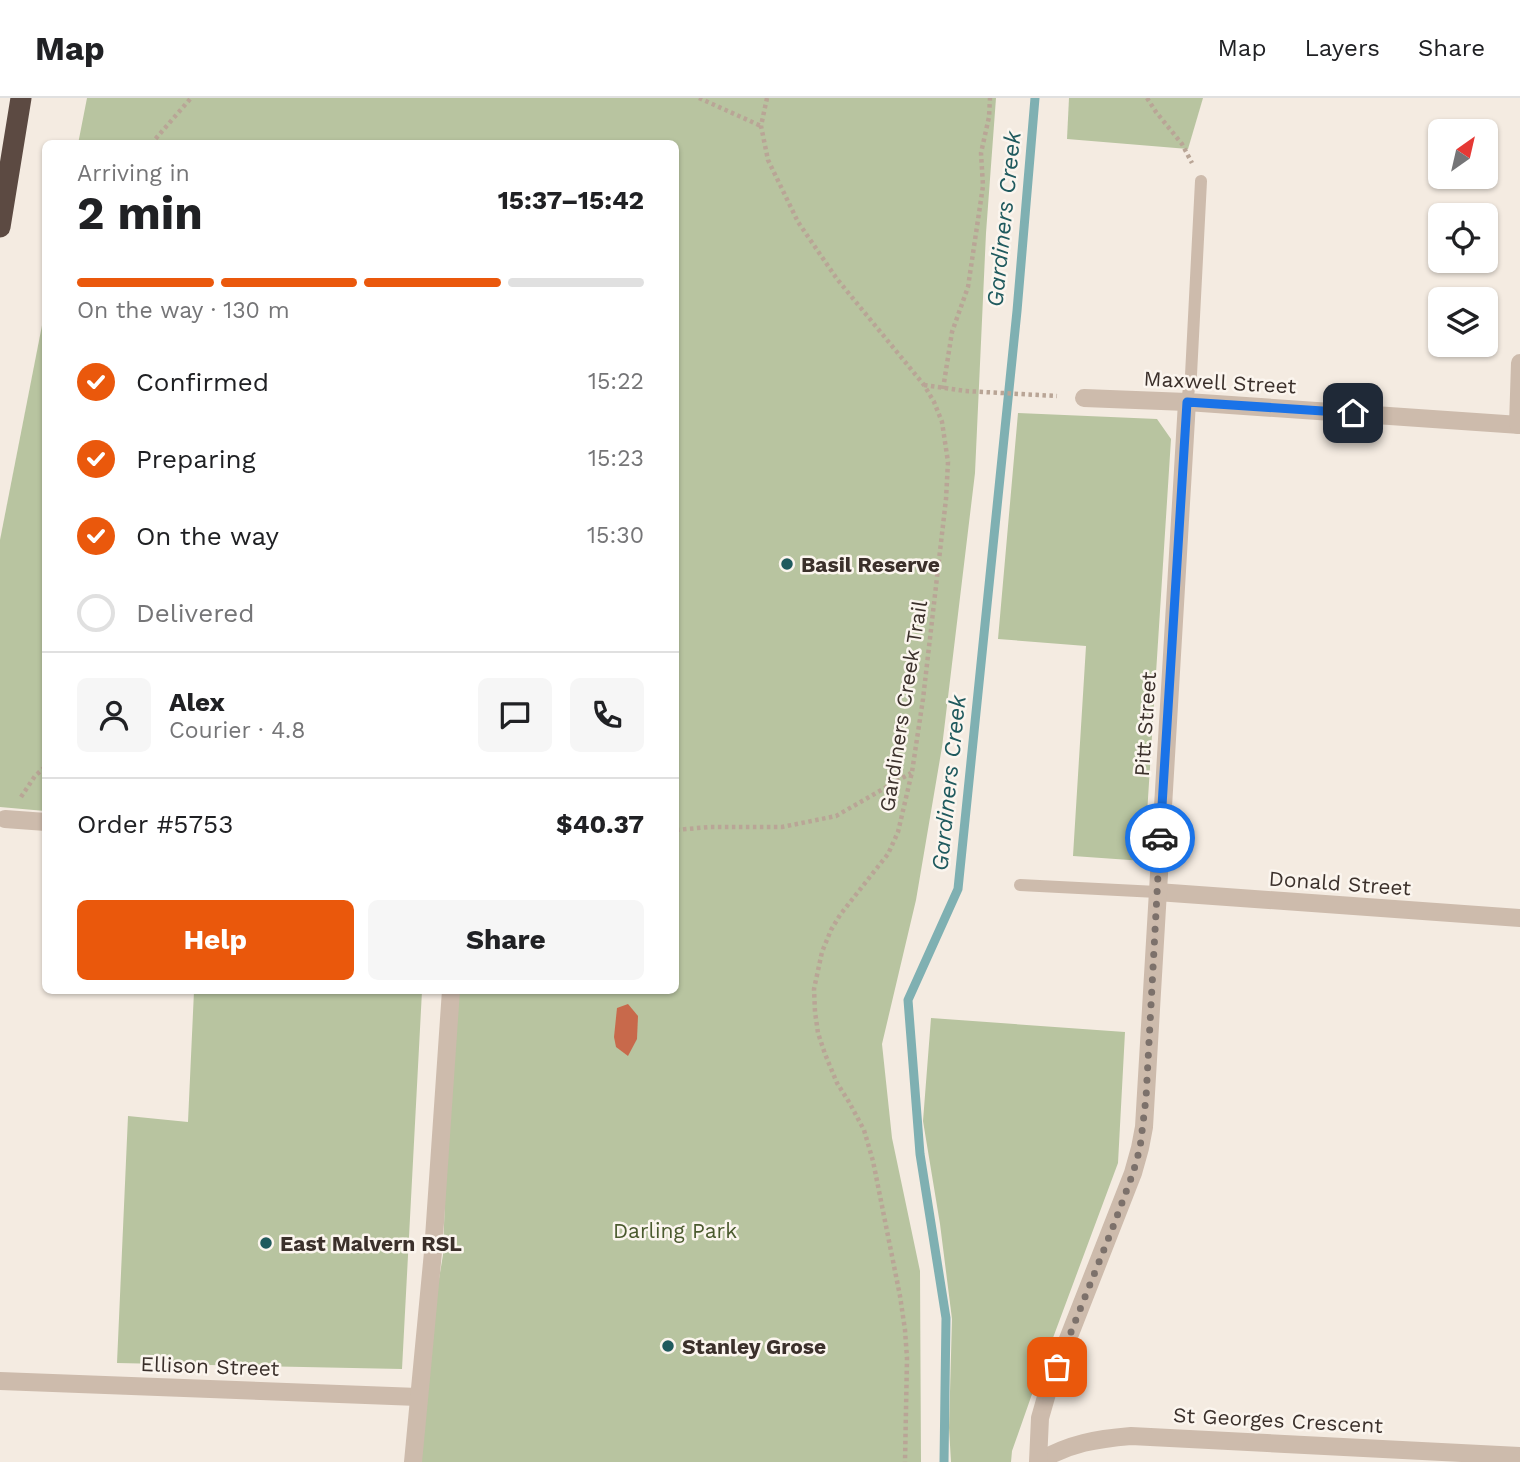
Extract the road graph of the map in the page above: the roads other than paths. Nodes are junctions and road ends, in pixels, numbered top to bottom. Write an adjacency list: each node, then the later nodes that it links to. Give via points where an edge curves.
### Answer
1 (21, 98): 3 (highway)
2 (1200, 181): 6 (lane, Pitt Street)
3 (0, 227)
4 (1520, 363): 7 (street)
5 (1084, 398): 6 (street, Maxwell Street)
6 (1187, 402): 7 (street, Maxwell Street); 11 (street, Pitt Street)
7 (1519, 425)
8 (5, 819): 9 (street)
9 (42, 822)
10 (1020, 885): 11 (lane)
11 (1157, 892): 12 (street, Donald Street); 19 (street, Pitt Street, via 1140,1148 1048,1390 1040,1419)
12 (1520, 918)
13 (451, 994): 15 (street)
14 (0, 1381): 15 (street, Ellison Street)
15 (418, 1397): 18 (street)
16 (1064, 1456): 17 (street, St Georges Crescent, via 1079,1443 1151,1436); 19 (street, St Georges Crescent)
17 (1520, 1456)
18 (413, 1462)
19 (1038, 1462)

